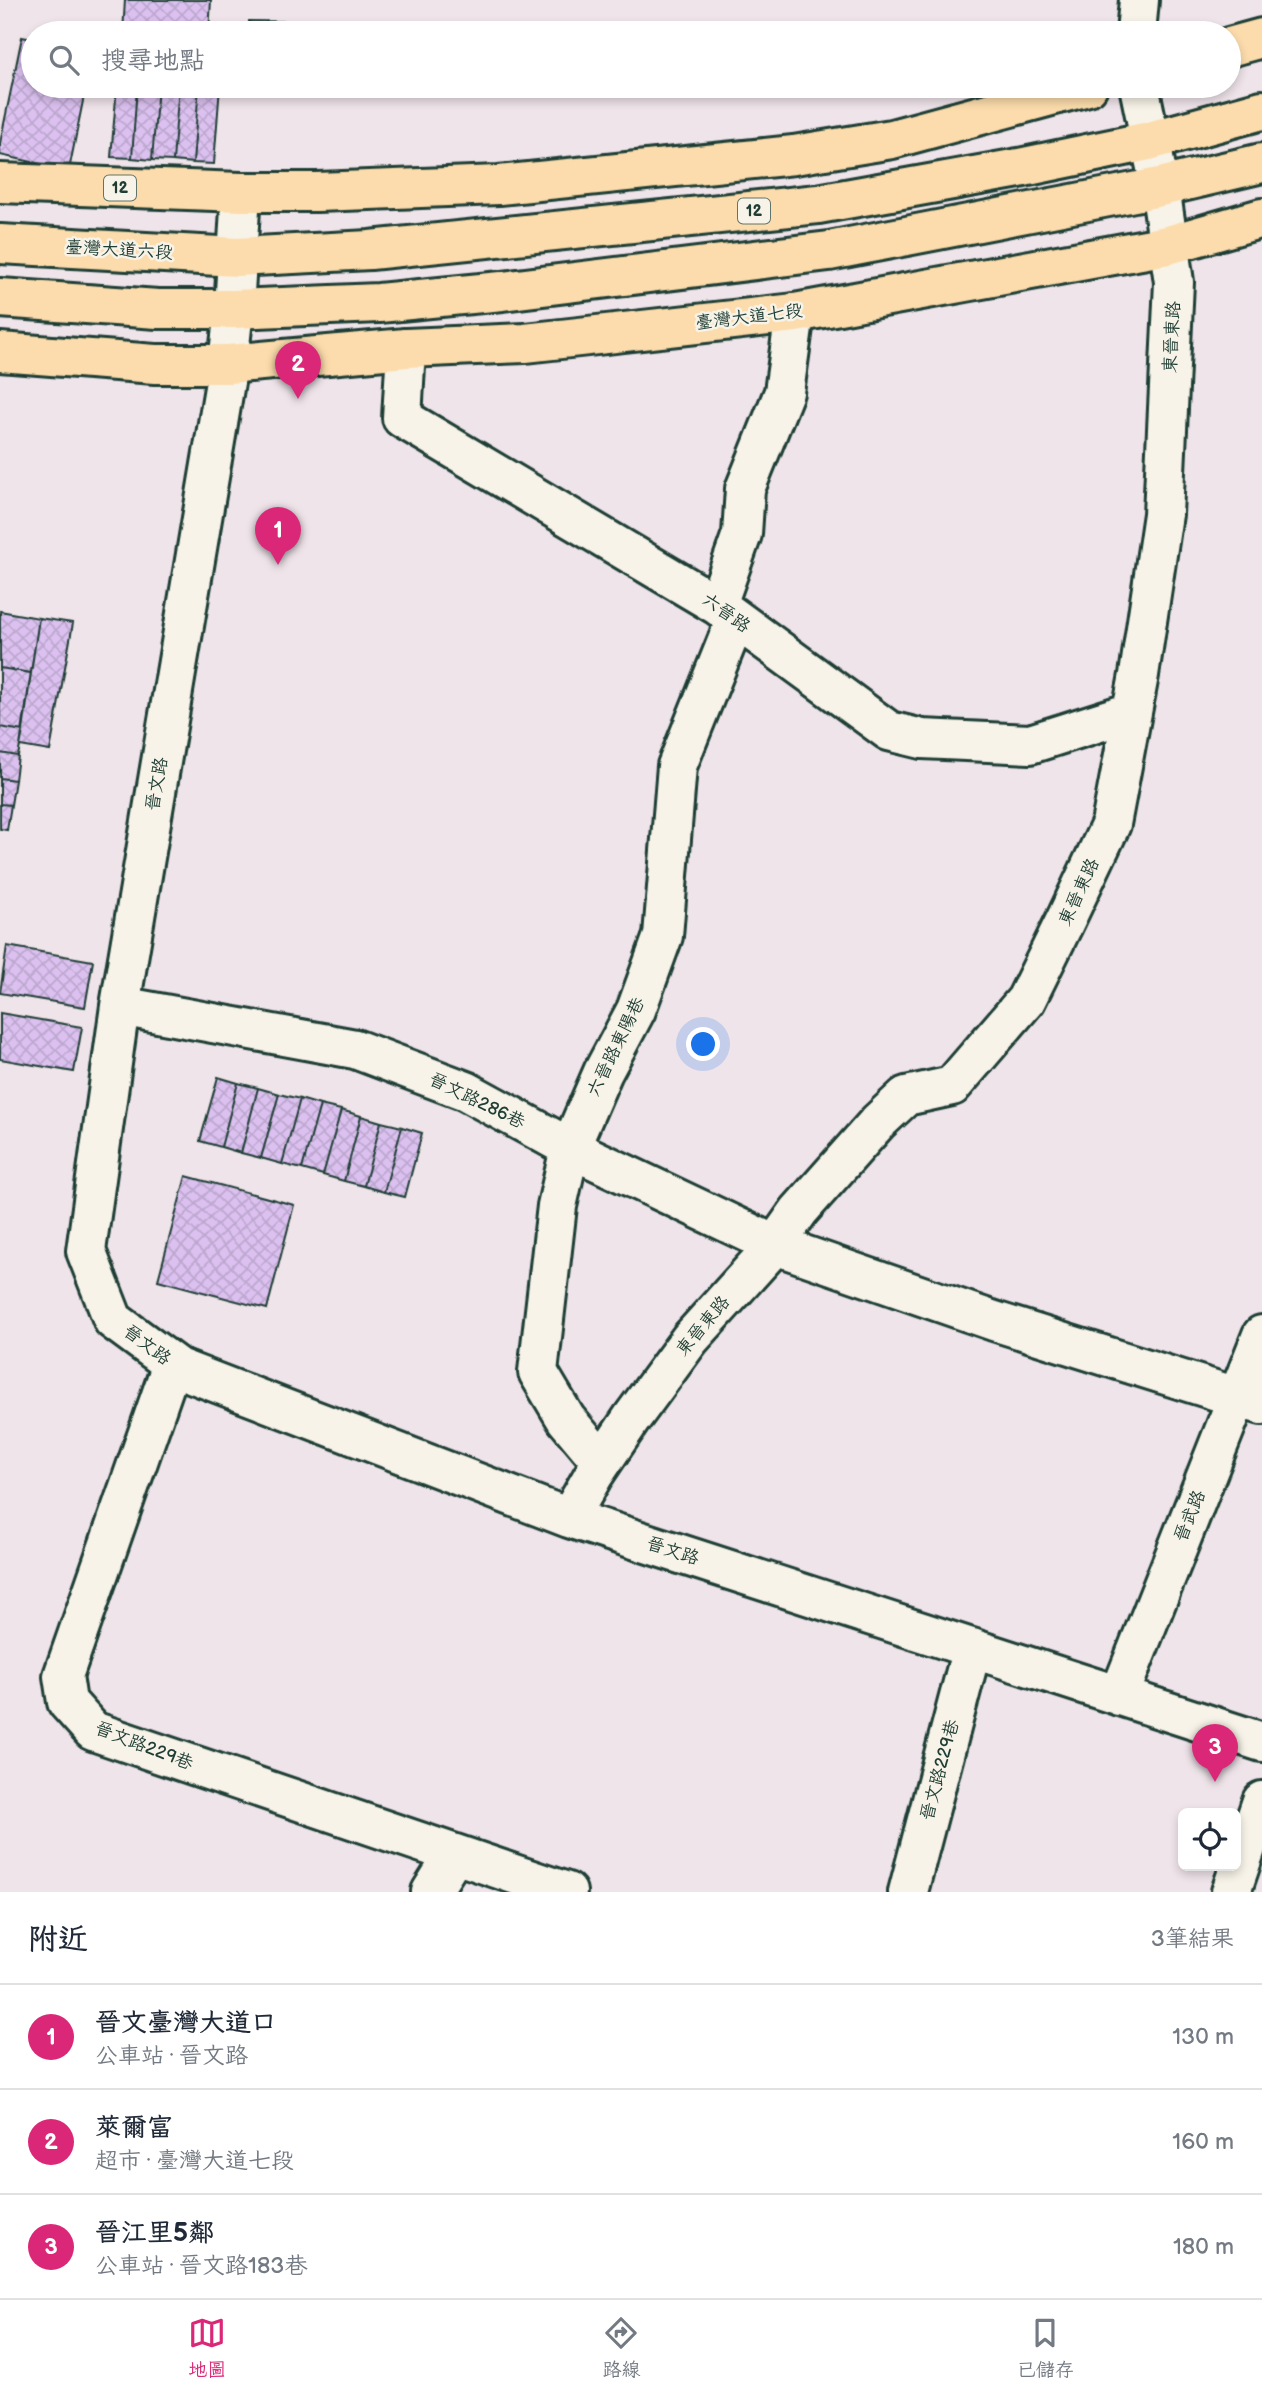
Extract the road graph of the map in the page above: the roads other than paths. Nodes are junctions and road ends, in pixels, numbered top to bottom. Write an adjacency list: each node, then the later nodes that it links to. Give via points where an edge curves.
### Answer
1 (1139, 0): 2 (street)
2 (1137, 21)
3 (1262, 38): 4 (main road)
4 (1241, 44)
5 (1043, 98): 12 (main road, 12, via 892,139 794,155 499,185)
6 (1141, 98): 8 (street, 東晉東路)
7 (1262, 110): 8 (main road, 12)
8 (1149, 141): 11 (street, 東晉東路); 16 (main road, 12, via 818,204 370,250)
9 (1262, 163): 11 (main road)
10 (0, 183): 12 (main road, 12)
11 (1160, 187): 15 (street, 東晉東路); 18 (main road, via 829,251 379,303)
12 (241, 192): 16 (street, 晉文路)
13 (1262, 218): 15 (main road, 臺灣大道七段)
14 (0, 244): 16 (main road, 臺灣大道六段 / 12)
15 (1168, 245): 19 (main road, 臺灣大道七段); 24 (street, 東晉東路, via 1174,282 1163,514)
16 (237, 257): 18 (street, 晉文路)
17 (0, 298): 18 (main road, via 158,309)
18 (234, 309): 22 (street, 晉文路)
19 (794, 313): 20 (main road, 臺灣大道七段, via 525,343); 23 (street, 六晉路東陽巷, via 784,392 745,489 742,534)
20 (406, 348): 22 (main road, 臺灣大道七段); 23 (street, 六晉路, via 402,418)
21 (0, 352): 22 (main road, via 155,365)
22 (228, 364): 25 (street, 晉文路)
23 (727, 612): 24 (street, 六晉路, via 889,731 922,739 1030,744); 26 (street, 六晉路東陽巷, via 677,766 663,936 636,1010)
24 (1131, 712): 27 (street, 東晉東路, via 1111,824 1026,1000 952,1086 906,1096 878,1122)
25 (120, 1006): 26 (street, 晉文路286巷, via 355,1049 466,1091); 29 (street, 晉文路, via 86,1251 113,1320)
26 (570, 1148): 27 (street, 晉文路286巷); 31 (street, 六晉路東陽巷, via 557,1206 538,1372 566,1419)
27 (775, 1245): 30 (street, 晉文路286巷, via 994,1321); 31 (street, 東晉東路, via 690,1339)
28 (1262, 1335): 30 (street, 晉武路)
29 (172, 1364): 32 (street, 晉文路); 37 (street, 晉文路229巷, via 63,1676 67,1702 93,1731)
30 (1250, 1401): 34 (street, 晉武路)
31 (602, 1462): 32 (street, 東晉東路)
32 (569, 1518): 33 (street, 晉文路)
33 (972, 1648): 34 (street, 晉文路); 40 (street, 晉文路229巷)
34 (1119, 1696): 35 (street, 晉文路)
35 (1262, 1742)
36 (1262, 1801): 41 (street)
37 (456, 1854): 38 (street); 39 (street, 晉文路229巷)
38 (432, 1892)
39 (567, 1892)
40 (908, 1892)
41 (1231, 1892)

